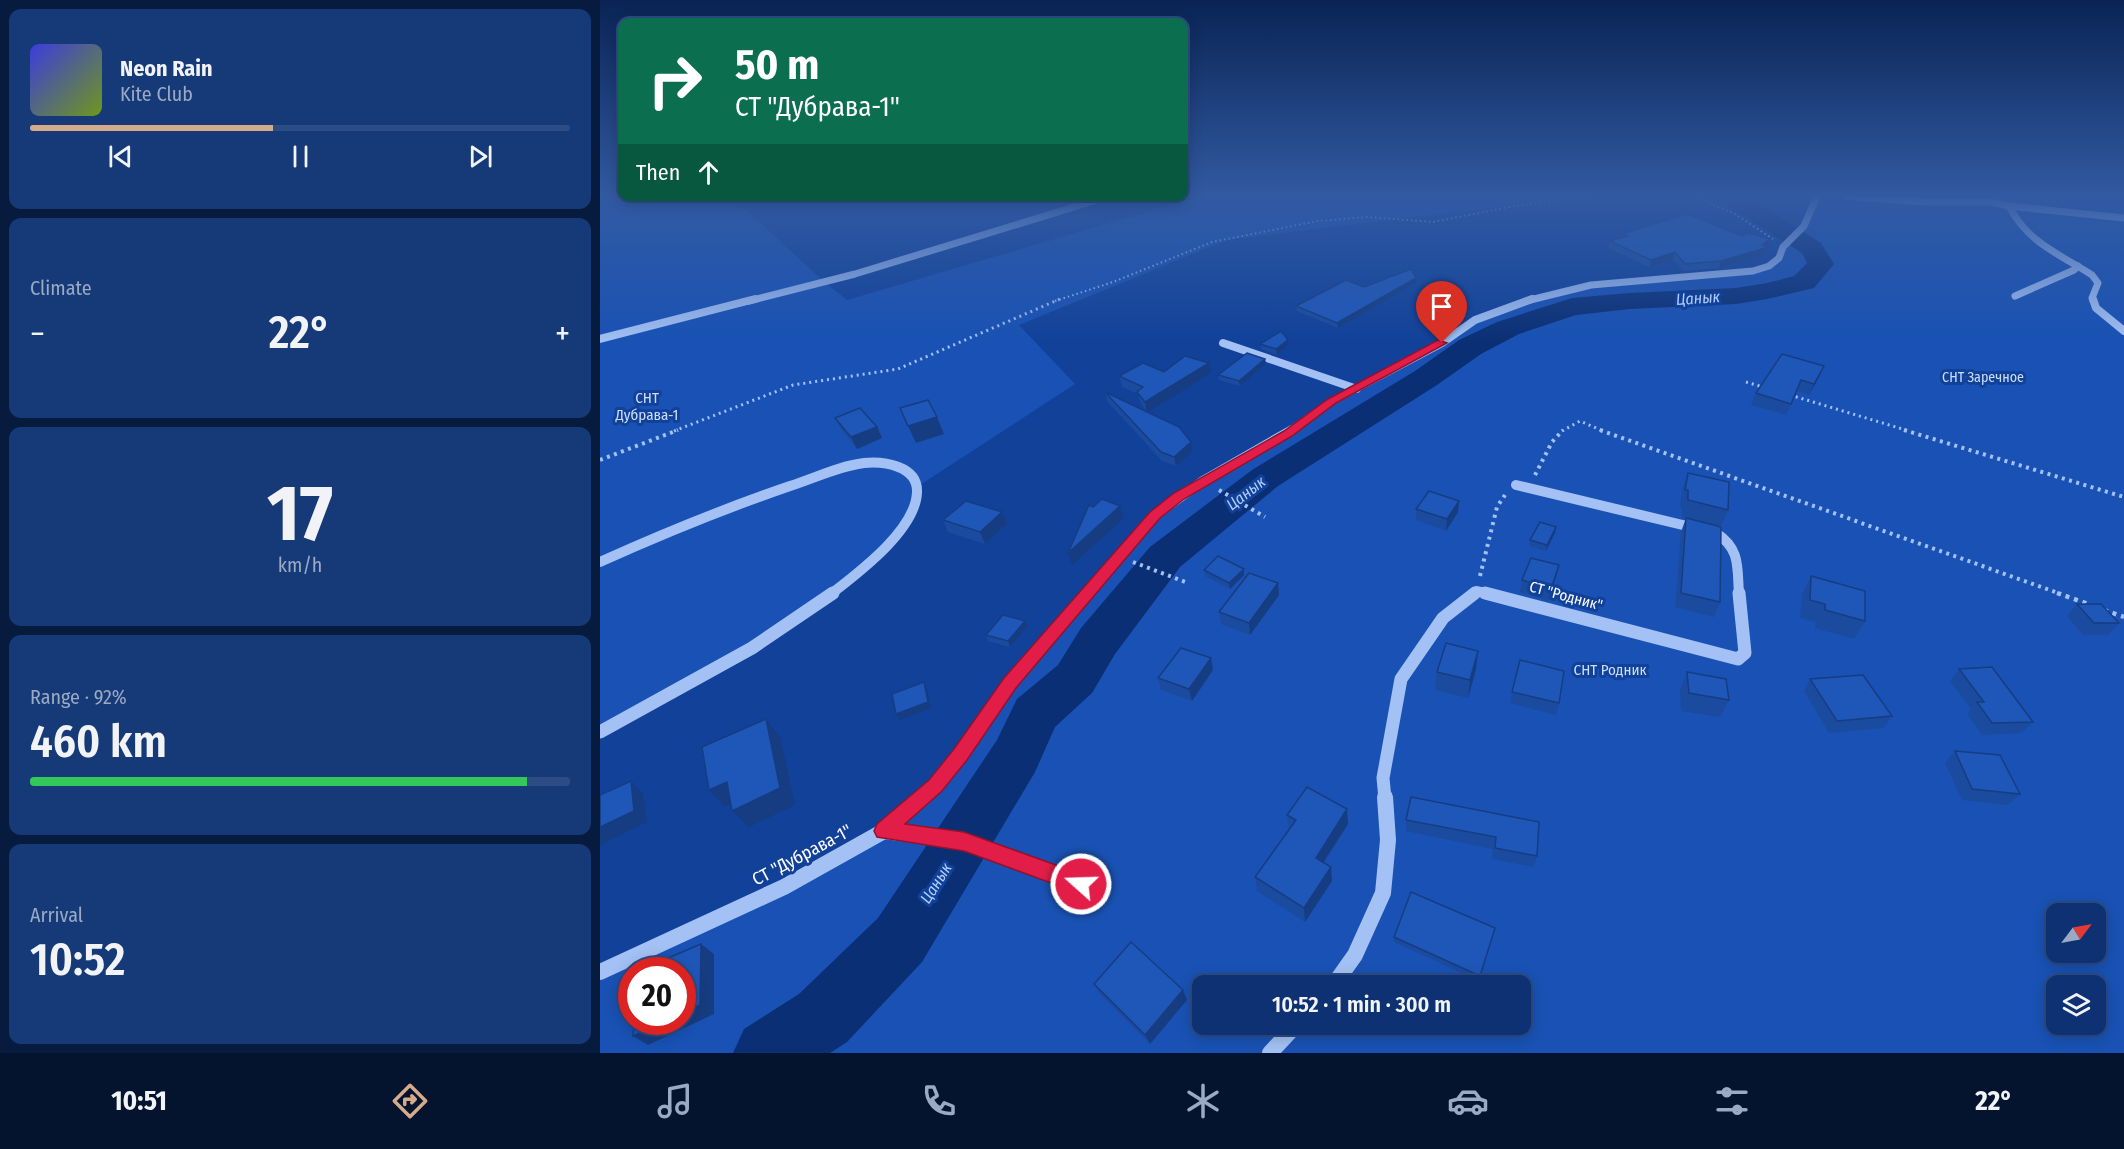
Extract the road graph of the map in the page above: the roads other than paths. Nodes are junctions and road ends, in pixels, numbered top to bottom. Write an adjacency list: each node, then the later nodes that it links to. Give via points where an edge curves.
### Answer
1 (953, 245): 7 (street)
2 (1785, 245): 9 (street, СТ "Дубрава-1", via 1779,258 1753,271 1591,285 1517,303 1475,320 1442,343)
3 (2044, 245): 4 (street)
4 (2078, 266): 5 (street); 6 (street, via 2098,283 2092,298 2096,308)
5 (2015, 296)
6 (2124, 331)
7 (600, 339)
8 (1223, 343): 9 (street)
9 (1357, 389): 13 (street, СТ "Дубрава-1", via 1203,480 1155,515 1010,683 935,785)
10 (1516, 485): 16 (street, СТ "Родник", via 1716,533 1727,540 1735,551 1745,653 1738,660 1477,591 1443,618 1401,679 1383,778 1388,840 1383,893 1355,955)
11 (600, 562): 12 (street, via 742,502 858,465 882,463 904,470 916,487 916,500 909,516 867,564 835,591 751,649)
12 (600, 732)
13 (884, 831): 14 (street, via 964,842); 15 (street, СТ "Дубрава-1", via 784,887)
14 (1081, 884)
15 (600, 972)
16 (1341, 975)
17 (1287, 1035): 18 (street)
18 (1270, 1053)

